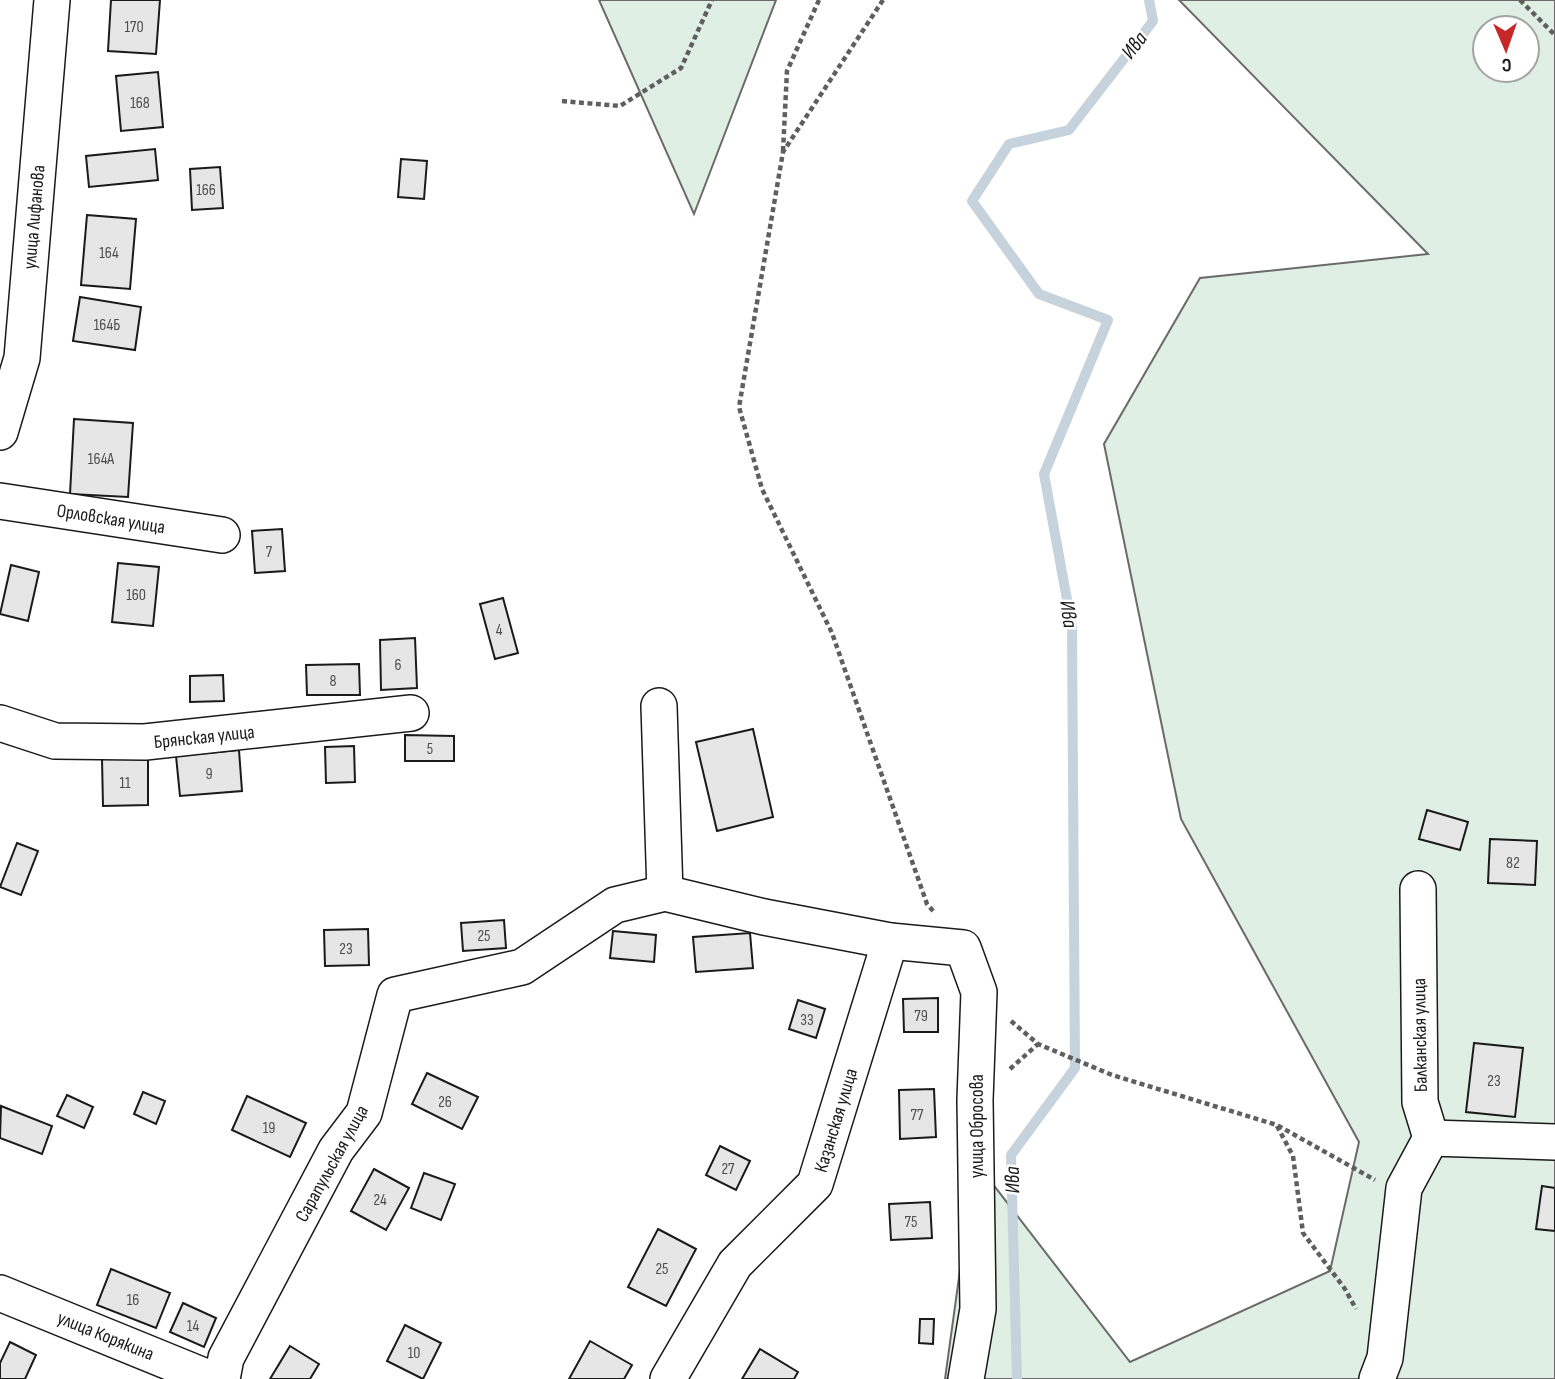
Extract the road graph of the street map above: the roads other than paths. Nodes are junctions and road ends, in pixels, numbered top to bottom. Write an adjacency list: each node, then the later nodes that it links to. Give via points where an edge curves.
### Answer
1 (52, 0): 2 (street, улица Лифанова, via 22,358)
2 (0, 432)
3 (0, 501): 4 (street, Орловская улица)
4 (222, 535)
5 (659, 706): 9 (street)
6 (411, 713): 7 (street, Брянская улица, via 145,742 55,741)
7 (0, 723)
8 (1418, 889): 11 (street, Балканская улица, via 1420,1102)
9 (664, 893): 10 (street, Сарапульская улица); 15 (street, Сарапульская улица, via 615,905 522,967 395,995 364,1113 336,1150 226,1358)
10 (890, 941): 16 (street, Казанская улица, via 815,1184 734,1264); 17 (street, улица Обросова, via 963,948 979,992 975,1100 978,1309)
11 (1431, 1138): 12 (street); 18 (street, via 1404,1188 1385,1358)
12 (1555, 1142)
13 (0, 1293): 14 (street, улица Корякина)
14 (211, 1379)
15 (222, 1379)
16 (668, 1379)
17 (966, 1379)
18 (1377, 1379)

